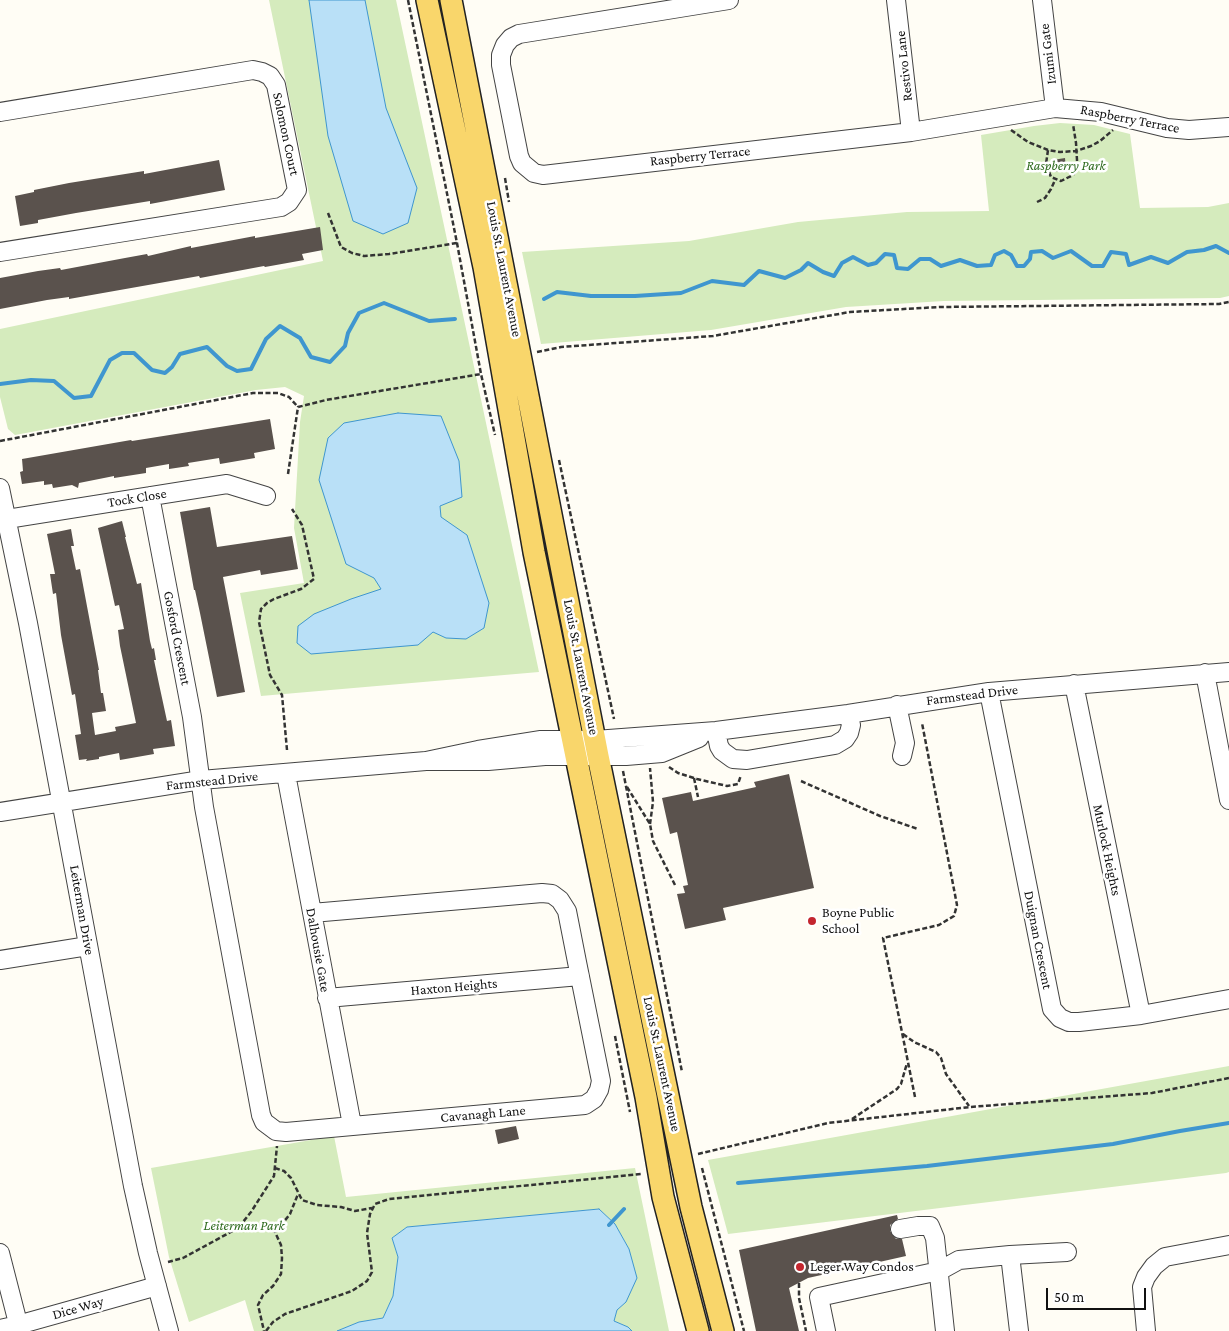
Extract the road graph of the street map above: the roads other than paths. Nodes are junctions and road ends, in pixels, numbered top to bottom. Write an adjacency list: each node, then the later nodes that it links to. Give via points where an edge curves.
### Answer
1 (427, 0): 22 (main road, Louis St. Laurent Avenue, via 484,267 534,552)
2 (451, 0): 23 (main road, Louis St. Laurent Avenue)
3 (729, 0): 9 (street, Raspberry Terrace, via 511,38 501,55 522,163 534,173 544,174)
4 (896, 0): 9 (street, Restivo Lane)
5 (1042, 0): 6 (street, Izumi Gate)
6 (1054, 108): 8 (street, Raspberry Terrace, via 1101,112 1174,128 1205,130); 9 (street, Raspberry Terrace)
7 (0, 112): 10 (street, Solomon Court, via 253,70 262,72 270,76 276,85 297,190 281,207)
8 (1229, 127)
9 (911, 132)
10 (0, 252)
11 (0, 488): 14 (street, Leiterman Drive)
12 (150, 496): 13 (street, Tock Close, via 227,484); 14 (street, Tock Close); 26 (street, Gosford Crescent)
13 (266, 496)
14 (7, 519): 28 (street, Leiterman Drive)
15 (1229, 672): 16 (street, Farmstead Drive)
16 (1205, 673): 17 (street, Farmstead Drive); 27 (street)
17 (1074, 684): 18 (street, Farmstead Drive); 36 (street, Murlock Heights)
18 (989, 692): 19 (street, Farmstead Drive); 36 (street, Duignan Crescent, via 1052,1009 1069,1022)
19 (897, 705): 20 (street, Farmstead Drive); 24 (street, via 905,743)
20 (848, 714): 21 (street, Farmstead Drive); 21 (street, via 849,733 846,739 835,745 747,760 734,759 722,751)
21 (716, 731): 23 (street, Farmstead Drive); 23 (street, Farmstead Drive, via 662,753 626,756)
22 (575, 748): 23 (street, Farmstead Drive); 25 (street, Farmstead Drive, via 541,740 426,761); 48 (main road, Louis St. Laurent Avenue, via 644,1087 663,1197)
23 (597, 748): 49 (main road, Louis St. Laurent Avenue, via 691,1207)
24 (902, 756)
25 (286, 774): 26 (street, Farmstead Drive); 30 (street, Dalhousie Gate)
26 (201, 780): 28 (street, Farmstead Drive); 37 (street, Cavanagh Lane, via 264,1122 276,1131 286,1132)
27 (1229, 800)
28 (62, 802): 29 (street, Farmstead Drive); 31 (street, Leiterman Drive)
29 (0, 812)
30 (312, 913): 33 (street, Cavanagh Lane, via 552,894 566,910); 34 (street, Dalhousie Gate)
31 (88, 946): 32 (street); 44 (street, Leiterman Drive, via 133,1186)
32 (0, 960)
33 (580, 976): 34 (street, Haxton Heights); 37 (street, Cavanagh Lane, via 601,1081 600,1090 585,1105)
34 (327, 998): 37 (street, Dalhousie Gate)
35 (1229, 999): 36 (street, Duignan Crescent)
36 (1141, 1015)
37 (352, 1125)
38 (900, 1229): 43 (street, via 930,1226 935,1238)
39 (1229, 1245): 53 (street, via 1165,1257 1154,1266 1142,1287)
40 (0, 1252): 45 (street)
41 (1067, 1252): 42 (street)
42 (1010, 1256): 43 (street, via 959,1260); 52 (street)
43 (938, 1271): 50 (street, via 819,1297); 51 (street)
44 (157, 1286): 45 (street, Dice Way); 47 (street, Leiterman Drive)
45 (19, 1328): 46 (street, Dice Way)
46 (0, 1329)
47 (170, 1331)
48 (698, 1331)
49 (723, 1331)
50 (826, 1331)
51 (945, 1331)
52 (1019, 1331)
53 (1146, 1331)

